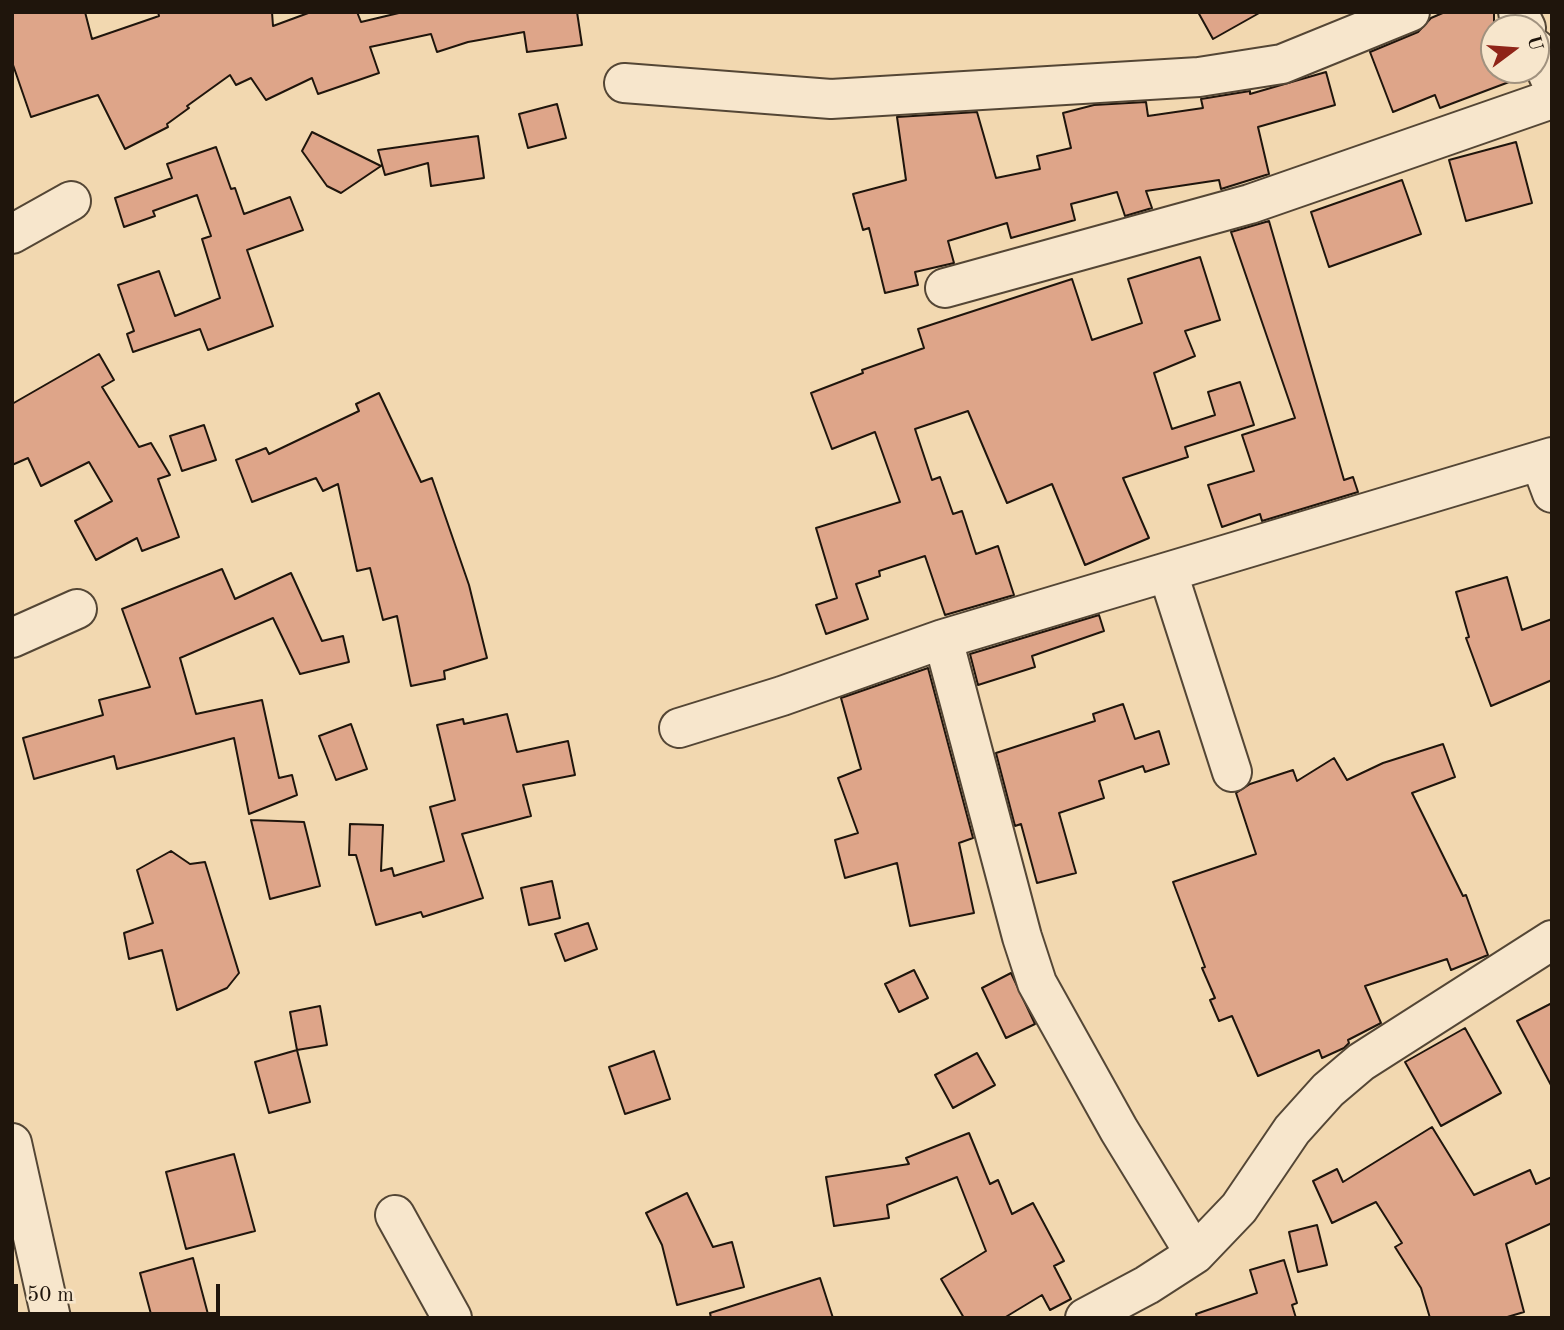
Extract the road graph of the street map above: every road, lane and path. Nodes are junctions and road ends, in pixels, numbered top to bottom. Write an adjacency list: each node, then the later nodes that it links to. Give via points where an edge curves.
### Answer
1 (1410, 12): 2 (street, via 1282,64 1199,77 831,99)
2 (624, 83)
3 (1552, 99): 6 (street, via 1250,204)
4 (71, 201): 5 (street)
5 (12, 234)
6 (945, 288)
7 (1548, 470): 8 (street)
8 (1168, 573): 11 (street); 13 (street)
9 (77, 609): 10 (street)
10 (12, 638)
11 (943, 639): 12 (street); 17 (street, via 1037,983)
12 (679, 728)
13 (1232, 772)
14 (1552, 940): 17 (street, via 1361,1062 1328,1090 1292,1130 1239,1208)
15 (12, 1143): 18 (street)
16 (395, 1215): 19 (street)
17 (1195, 1254): 20 (street)
18 (51, 1318)
19 (452, 1318)
20 (1085, 1318)

